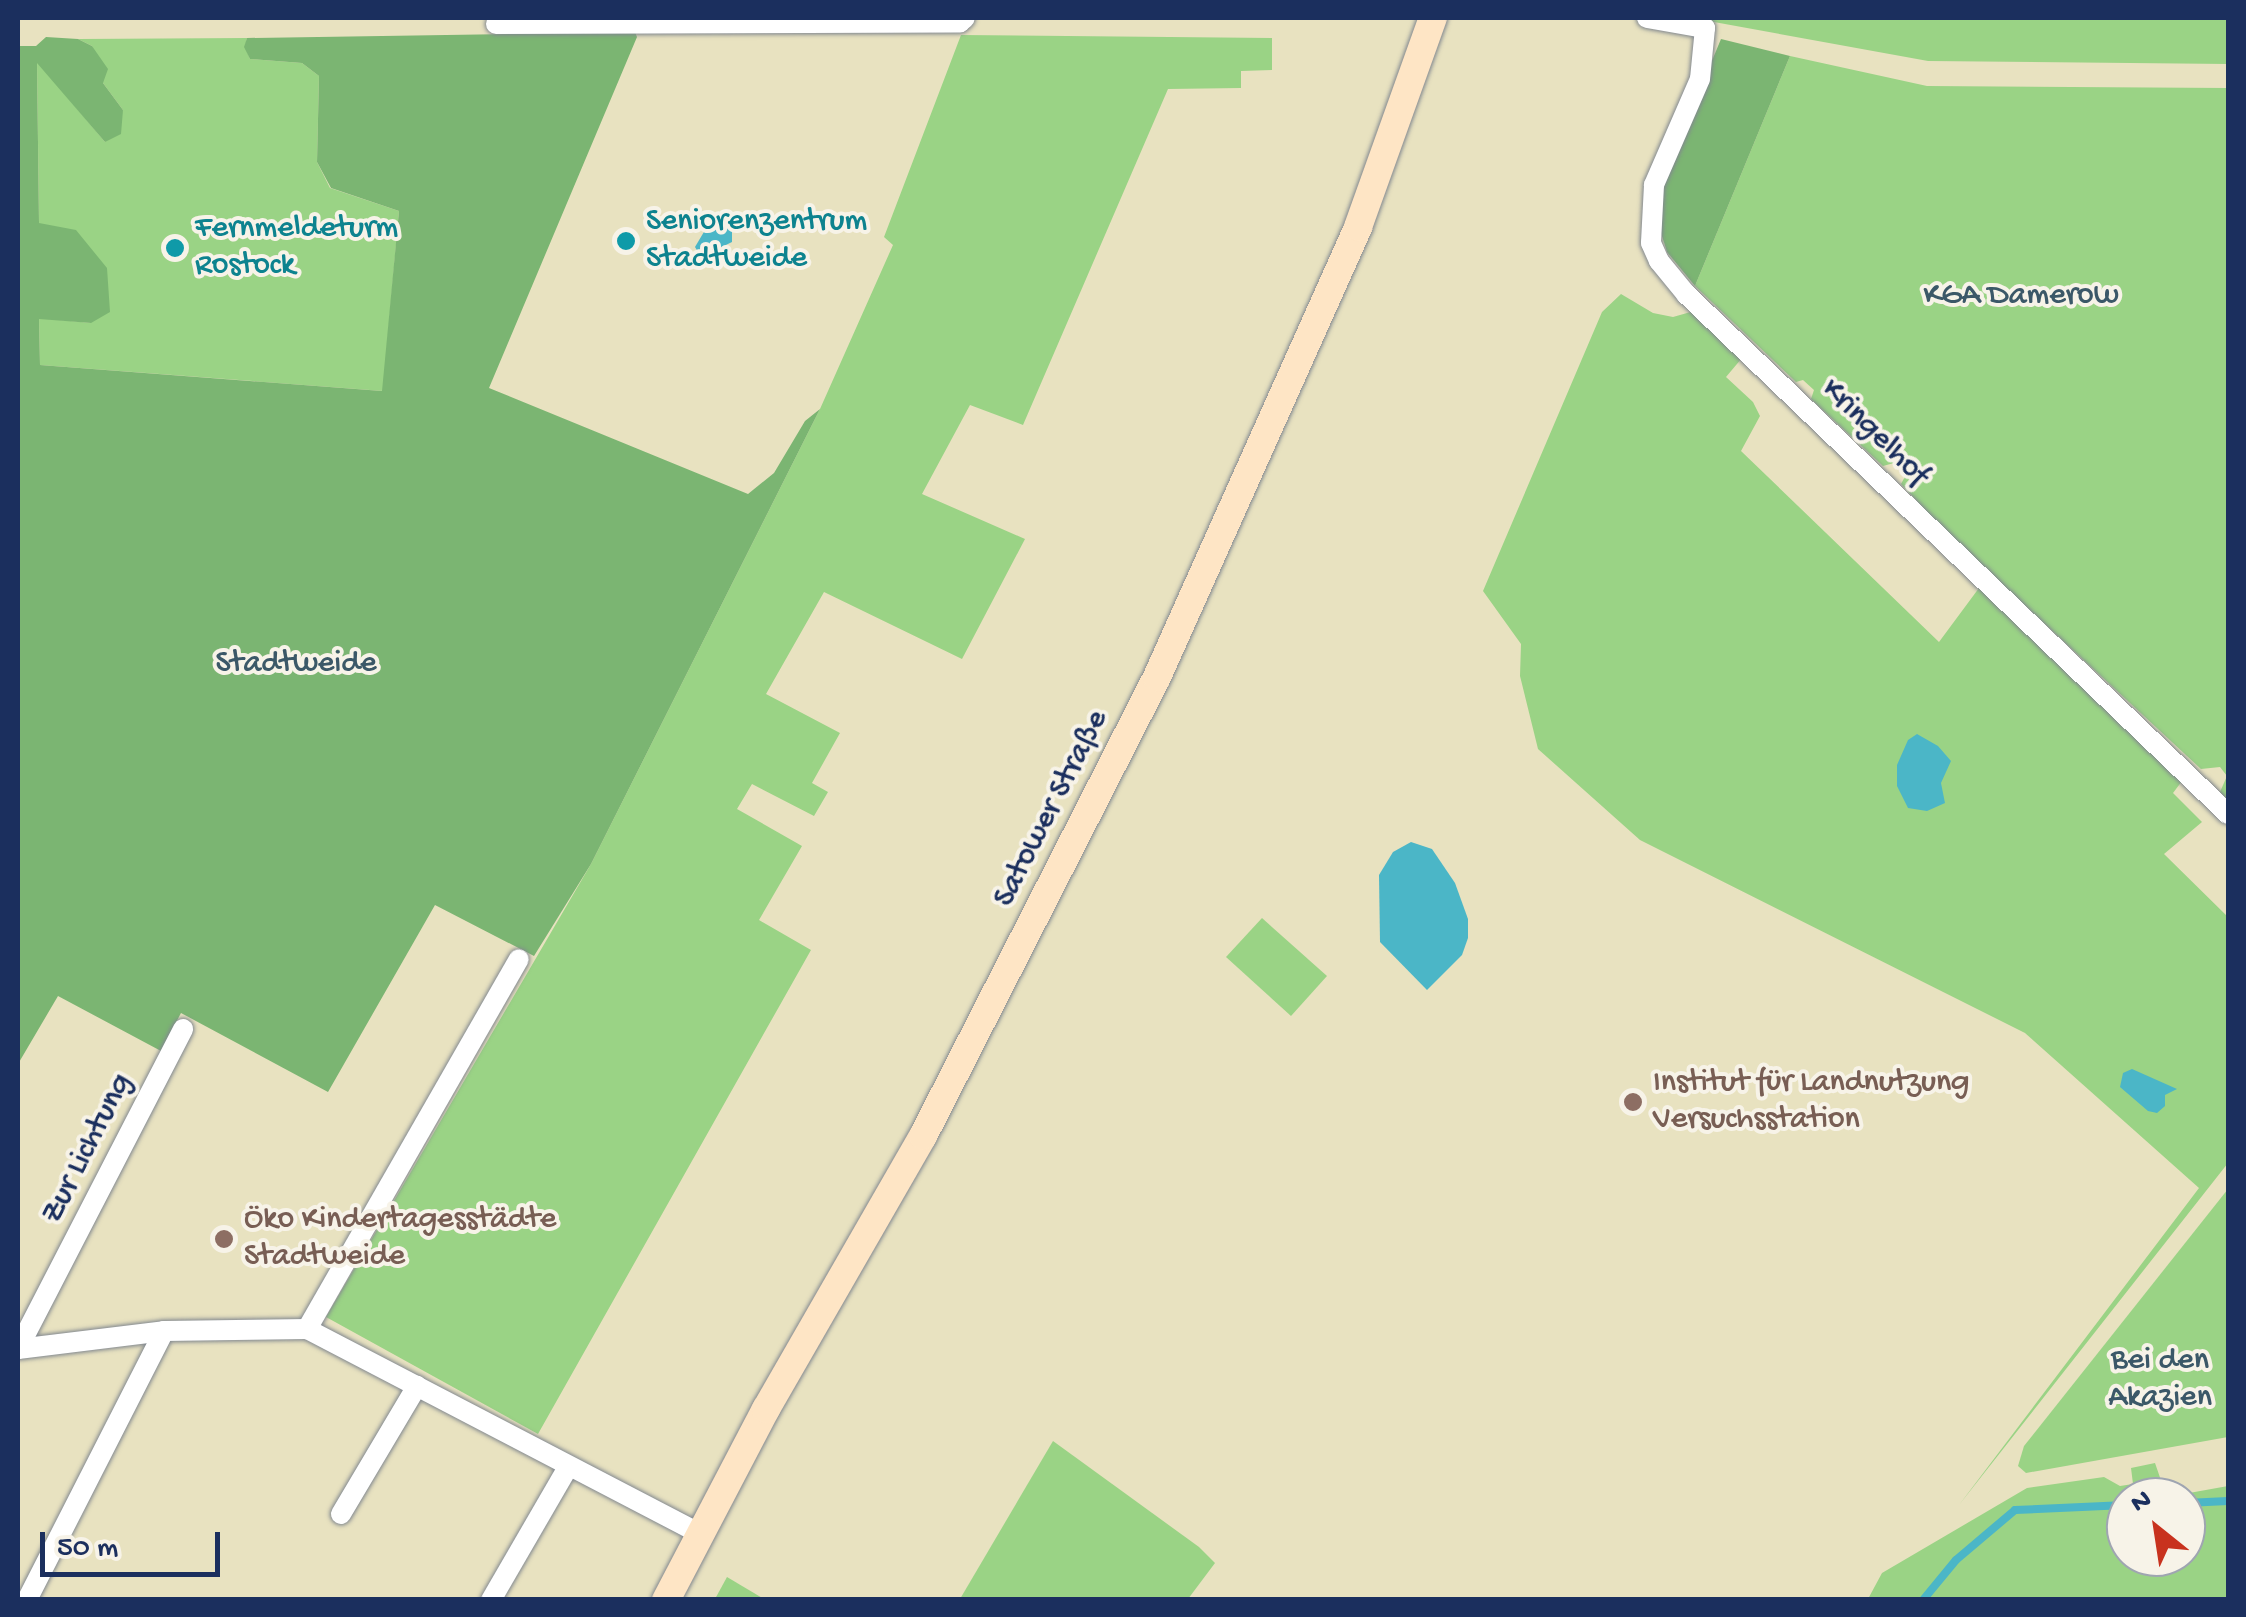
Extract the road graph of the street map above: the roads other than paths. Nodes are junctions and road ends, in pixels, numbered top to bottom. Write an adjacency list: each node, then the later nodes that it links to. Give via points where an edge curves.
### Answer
1 (965, 18): 4 (street)
2 (1433, 18): 14 (main road, Satower Straße, via 1358,228 1158,677 923,1136)
3 (1647, 18): 5 (street, Kringelhof, via 1705,28 1700,79 1654,185 1651,243 1660,261 1686,294)
4 (496, 24)
5 (2228, 814)
6 (519, 959): 8 (street)
7 (183, 1029): 10 (street, Zur Lichtung)
8 (308, 1328): 9 (street); 11 (street)
9 (164, 1331): 10 (street); 15 (street)
10 (18, 1349)
11 (417, 1386): 12 (street); 13 (street)
12 (568, 1467): 14 (street); 16 (street)
13 (341, 1514)
14 (701, 1534): 17 (main road, Satower Straße)
15 (28, 1600)
16 (491, 1600)
17 (666, 1600)

